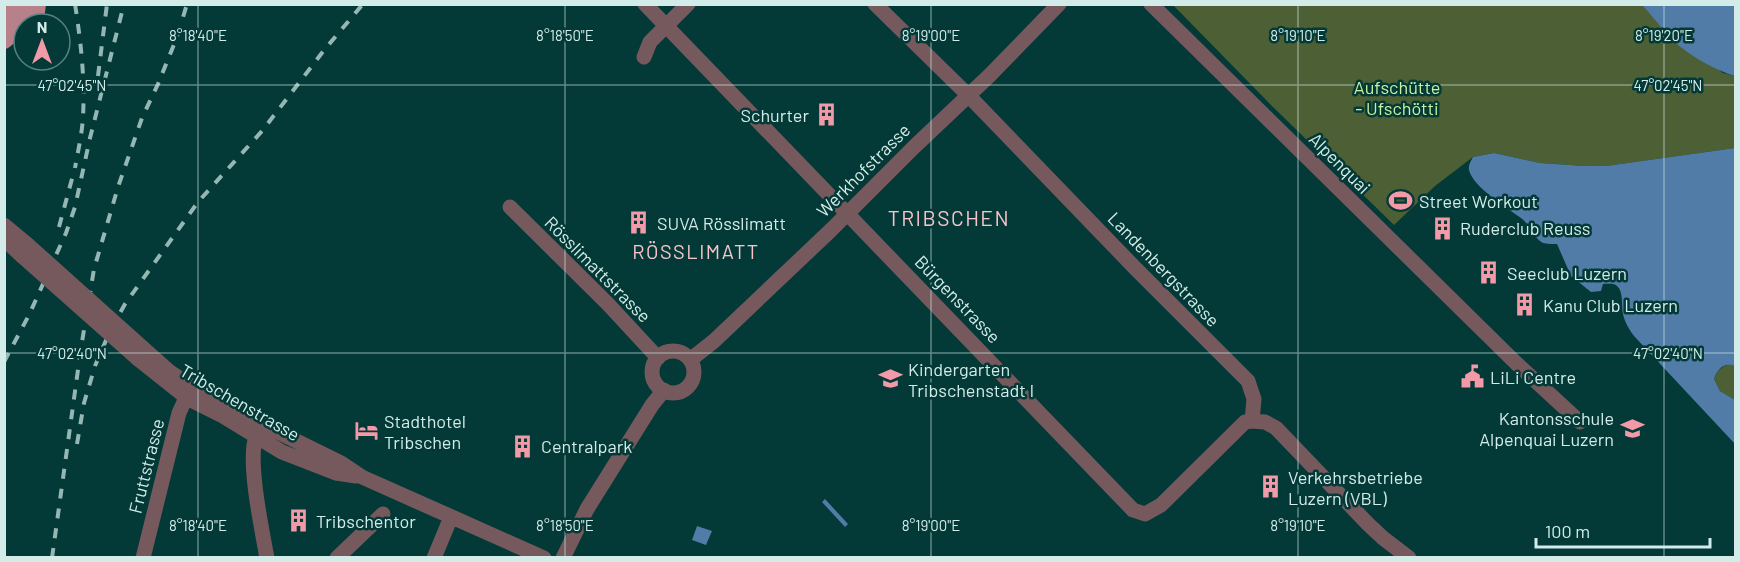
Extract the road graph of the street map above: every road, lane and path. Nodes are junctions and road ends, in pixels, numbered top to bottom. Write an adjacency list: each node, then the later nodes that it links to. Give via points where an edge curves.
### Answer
1 (27, 4): 8 (main road)
2 (37, 4): 10 (main road, via 36,12)
3 (645, 4): 9 (street, Bürgenstrasse)
4 (688, 4): 9 (street)
5 (875, 4): 12 (street, Landenbergstrasse)
6 (1059, 4): 12 (street, Werkhofstrasse)
7 (1151, 4): 23 (street, Alpenquai)
8 (4, 18)
9 (666, 26): 11 (street, via 650,42); 14 (street, Bürgenstrasse)
10 (4, 40)
11 (644, 57)
12 (969, 96): 14 (street, Werkhofstrasse); 22 (street, Landenbergstrasse, via 1248,381 1254,399)
13 (510, 207): 18 (street, Rösslimattstrasse)
14 (848, 213): 19 (street, Werkhofstrasse); 22 (street, Bürgenstrasse, via 1133,510 1145,514 1161,505 1245,423)
15 (4, 225): 17 (street)
16 (4, 239): 17 (street)
17 (25, 250): 21 (street, Tribschenstrasse, bridge, via 73,287 140,354 170,372)
18 (658, 358): 19 (street, via 675,351); 20 (street, via 653,375)
19 (690, 360): 20 (street, via 694,374 688,387 676,392)
20 (664, 390): 33 (street, via 587,509)
21 (189, 392): 24 (street, Tribschenstrasse); 25 (street, Tribschenstrasse, via 341,463); 28 (street, Fruttstrasse, via 179,413)
22 (1252, 421): 34 (street, via 1276,428 1368,524)
23 (1580, 423)
24 (256, 437): 25 (street, Tribschenstrasse, via 282,452 336,473); 29 (street, via 253,461)
25 (362, 477): 27 (street, Tribschenstrasse)
26 (383, 514): 30 (street)
27 (451, 517): 31 (street); 32 (street, Tribschenstrasse)
28 (143, 558)
29 (267, 558)
30 (338, 558)
31 (434, 558)
32 (544, 558)
33 (563, 558)
34 (1409, 558)

